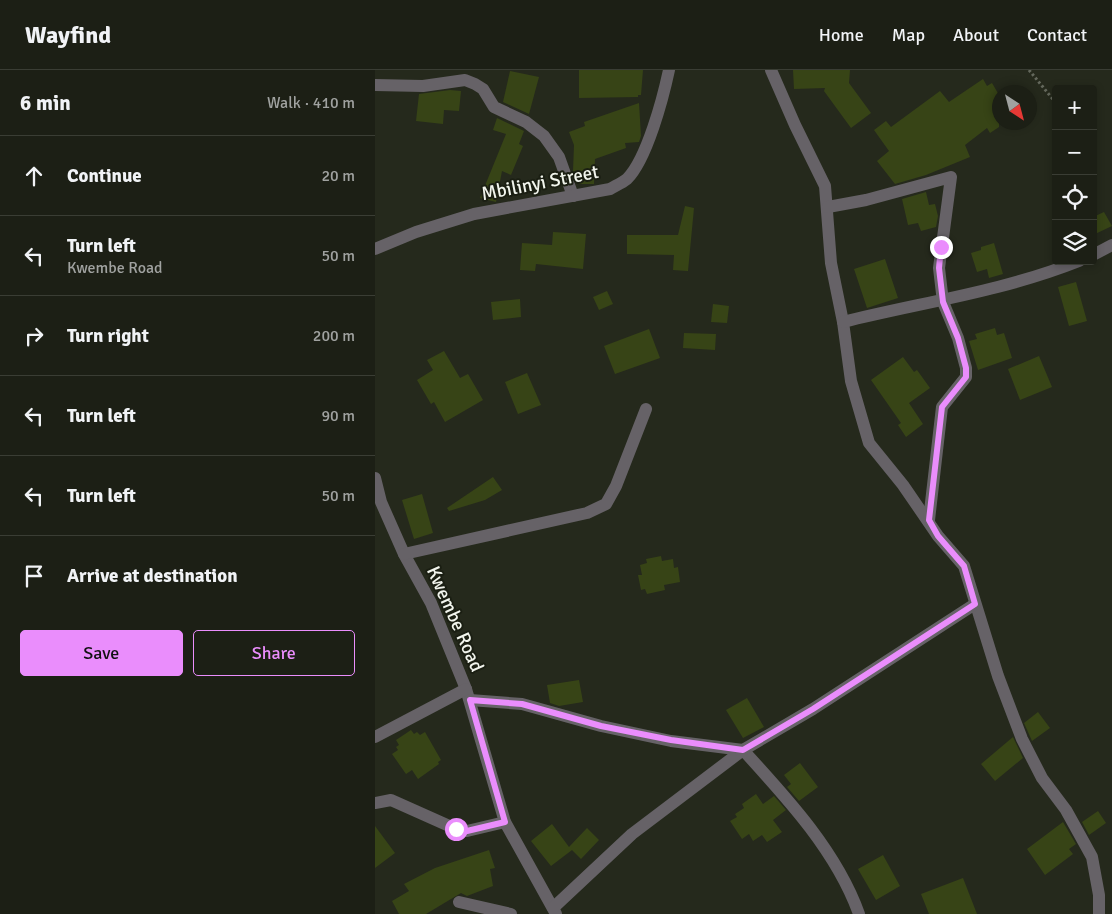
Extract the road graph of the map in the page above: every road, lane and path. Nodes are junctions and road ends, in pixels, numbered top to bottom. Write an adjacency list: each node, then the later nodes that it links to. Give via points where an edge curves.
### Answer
1 (669, 70): 6 (street, Mbilinyi Street, via 661,105 636,167 626,180 610,189)
2 (771, 70): 7 (street, via 823,179)
3 (1029, 70): 5 (path)
4 (375, 85): 6 (street, via 423,86 465,80 475,84 483,89 494,107 527,122 544,136 559,157)
5 (1052, 98)
6 (573, 196): 9 (street, Mbilinyi Street, via 474,214)
7 (828, 207): 12 (street, via 951,177 939,268); 13 (street, via 831,263)
8 (1112, 245): 10 (street)
9 (375, 249)
10 (1097, 253)
11 (1069, 265): 12 (street, via 1044,275)
12 (943, 302): 13 (street); 16 (street, via 958,338 966,377 942,407)
13 (843, 322): 16 (street, via 851,381 869,443)
14 (646, 410): 17 (street, via 606,504 587,513)
15 (375, 478): 17 (street, Kwembe Road, via 381,502)
16 (929, 520): 18 (street, via 938,536 964,566)
17 (404, 554): 19 (street, Kwembe Road, via 431,603)
18 (975, 604): 21 (street, via 813,709); 28 (street, via 1022,739 1042,778 1066,810 1092,857)
19 (468, 694): 20 (street); 21 (street, via 522,704 601,726); 23 (street, Kwembe Road)
20 (375, 737)
21 (743, 750): 25 (street, via 632,834); 27 (street, via 776,786 832,860)
22 (375, 803): 23 (street, via 391,800 467,831)
23 (505, 822): 25 (street, Kwembe Road)
24 (459, 902): 26 (street)
25 (555, 911)
26 (511, 914)
27 (859, 914)
28 (1099, 914)

